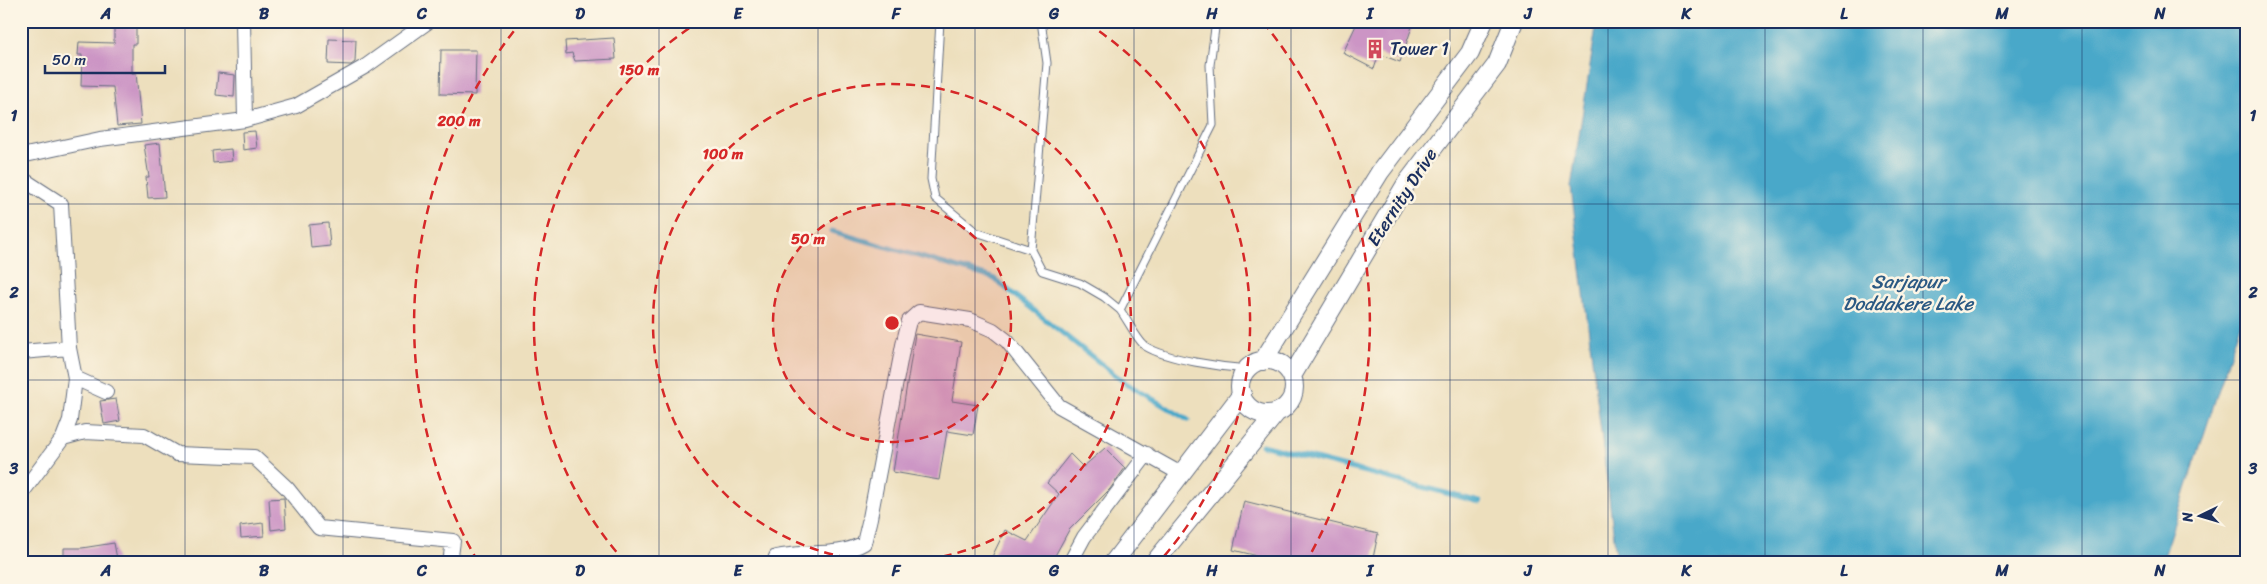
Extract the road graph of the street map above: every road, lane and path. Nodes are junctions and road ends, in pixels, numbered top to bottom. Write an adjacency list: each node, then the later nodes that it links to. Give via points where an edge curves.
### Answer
1 (243, 21): 8 (street)
2 (429, 21): 8 (street, via 366,66 296,106)
3 (940, 21): 11 (lane, via 931,179 935,198 976,232)
4 (1041, 21): 11 (lane, via 1047,63)
5 (1216, 21): 12 (lane, via 1210,65 1213,124)
6 (1484, 21): 15 (street, Eternity Drive, via 1470,53 1380,172)
7 (1514, 21): 16 (street, Eternity Drive, via 1496,64 1406,184)
8 (245, 120): 9 (street, via 100,139)
9 (21, 156)
10 (21, 178): 13 (street, via 61,204)
11 (1031, 250): 12 (lane, via 1042,271 1080,283)
12 (1120, 310): 15 (lane, via 1145,345 1171,356 1215,366)
13 (69, 348): 14 (street); 17 (street)
14 (21, 352)
15 (1256, 365): 16 (street, via 1280,363); 19 (street, Eternity Drive, via 1243,376)
16 (1292, 376): 20 (street, Eternity Drive, via 1294,393)
17 (75, 378): 18 (street); 21 (street, via 70,420)
18 (106, 392)
19 (1242, 394): 20 (street, via 1245,402 1259,413); 23 (street, Eternity Drive)
20 (1277, 412): 29 (street, Eternity Drive)
21 (63, 438): 24 (street); 25 (street, via 85,432 144,435 177,454 254,457 287,488 320,528 453,541)
22 (1147, 454): 23 (street); 26 (street, via 1059,406 1007,341 993,330 970,320 919,312 909,321 903,345 864,543 851,550 776,557); 27 (street, via 1084,538)
23 (1181, 474): 28 (street, Eternity Drive)
24 (21, 494)
25 (450, 563)
26 (774, 563)
27 (1070, 563)
28 (1113, 563)
29 (1154, 563)

